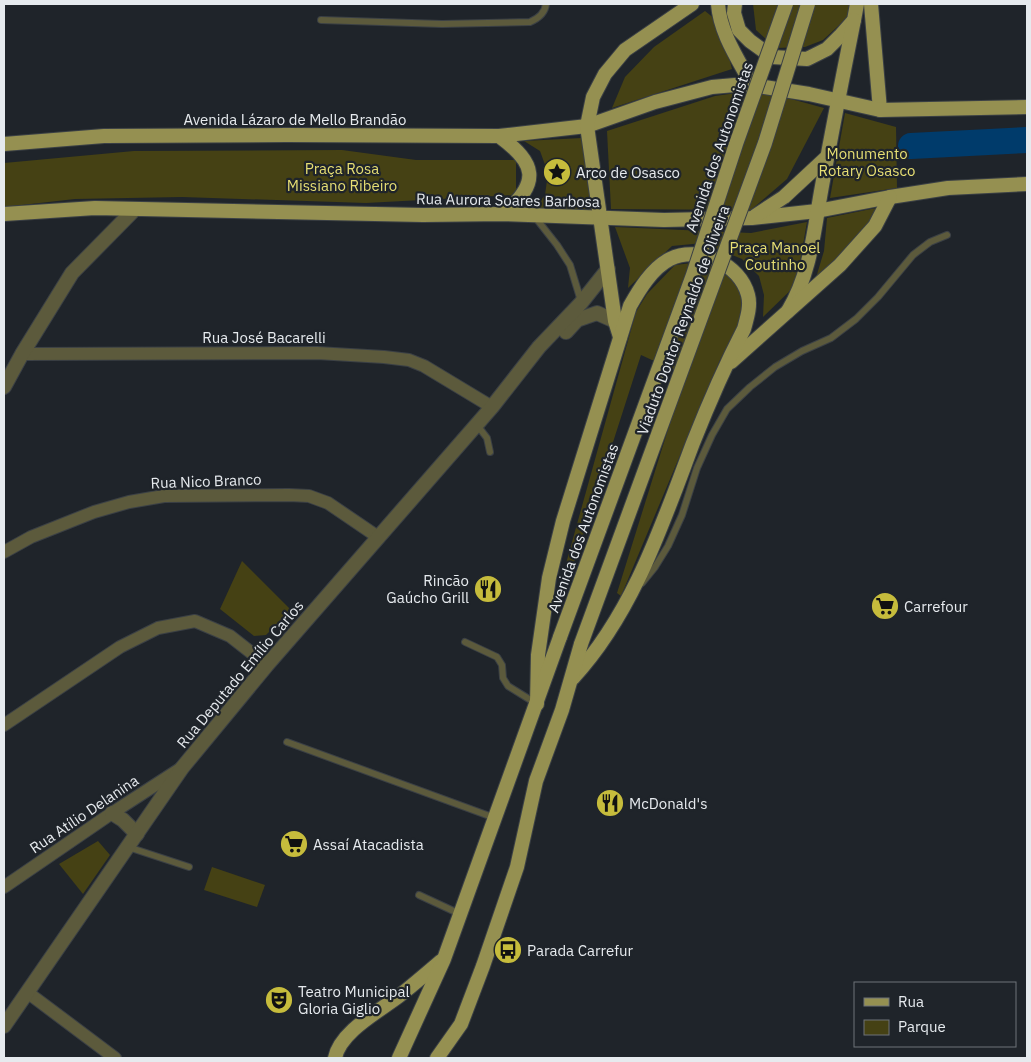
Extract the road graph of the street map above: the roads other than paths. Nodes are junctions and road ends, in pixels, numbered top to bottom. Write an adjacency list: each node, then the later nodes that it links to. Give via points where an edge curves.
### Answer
1 (546, 4): 9 (lane, via 537,19 530,22 442,24)
2 (692, 4): 15 (main road, via 625,50 605,74 593,97)
3 (718, 4): 11 (main road, via 724,33)
4 (735, 4): 10 (main road, via 739,30 772,57 807,59 827,49)
5 (786, 4): 47 (main road, Avenida dos Autonomistas, bridge, via 693,275)
6 (808, 4): 46 (main road, Viaduto Doutor Reynaldo de Oliveira, bridge, via 765,143 581,644)
7 (857, 4): 10 (main road)
8 (871, 4): 14 (main road)
9 (321, 20)
10 (854, 20): 12 (main road)
11 (752, 84): 12 (main road, Avenida Lázaro de Mello Brandão); 15 (main road, Avenida Lázaro de Mello Brandão, via 712,87 655,102)
12 (837, 102): 14 (main road, Avenida Lázaro de Mello Brandão); 18 (main road)
13 (1027, 107): 14 (main road, Avenida Lázaro de Mello Brandão)
14 (880, 110)
15 (587, 126): 16 (main road, Avenida Lázaro de Mello Brandão); 26 (main road)
16 (499, 136): 17 (main road, Avenida Lázaro de Mello Brandão, via 104,136); 24 (main road, via 526,161 529,174 528,188)
17 (4, 144)
18 (827, 157): 22 (main road); 27 (main road, via 784,197)
19 (1027, 184): 20 (main road, Rua Aurora Soares Barbosa, via 948,188)
20 (890, 197): 22 (main road, Rua Aurora Soares Barbosa); 31 (main road, via 875,226 840,266)
21 (135, 209): 23 (main road, Rua Aurora Soares Barbosa); 24 (main road, Rua Aurora Soares Barbosa); 34 (street, via 72,273)
22 (817, 211): 27 (main road, Rua Aurora Soares Barbosa); 31 (main road, via 805,274)
23 (4, 214)
24 (504, 214): 25 (main road, Rua Aurora Soares Barbosa)
25 (534, 215): 26 (main road, Rua Aurora Soares Barbosa); 30 (lane, via 570,266)
26 (600, 218): 27 (main road, Rua Aurora Soares Barbosa); 29 (main road)
27 (752, 218)
28 (947, 235): 43 (lane, via 930,242 913,255 856,319 831,338 775,367 727,409 697,468 668,546 655,567)
29 (608, 269): 30 (street, Rua Deputado Emílio Carlos); 32 (main road)
30 (581, 302): 35 (street, Rua Deputado Emílio Carlos)
31 (788, 311): 36 (main road)
32 (615, 322): 33 (main road); 35 (street, Rua Deputado Emílio Carlos, via 596,313 577,320 546,352)
33 (620, 338): 36 (main road, via 639,289 658,268 670,259 687,255 706,256 730,267 743,282 749,296 744,329); 47 (main road, via 548,578 538,655)
34 (22, 354): 37 (street); 38 (street, Rua José Bacarelli, via 317,353 401,359 424,366)
35 (527, 365): 38 (street, Rua Deputado Emílio Carlos)
36 (727, 365): 43 (main road)
37 (4, 387)
38 (492, 407): 39 (street, Rua Deputado Emílio Carlos)
39 (477, 425): 40 (lane, via 487,438); 41 (street, Rua Deputado Emílio Carlos)
40 (490, 452)
41 (378, 537): 42 (street, Rua Nico Branco, via 328,503 309,496 164,496 94,512 31,536); 45 (street, Rua Deputado Emílio Carlos)
42 (4, 552)
43 (630, 595): 46 (main road, via 592,657)
44 (466, 642): 47 (lane, via 497,657 508,686)
45 (268, 665): 48 (street, via 230,636 195,621 158,628 120,648); 50 (street, Rua Deputado Emílio Carlos)
46 (572, 678): 65 (main road, via 536,781 517,868 483,966 461,1024)
47 (537, 704): 52 (main road, Avenida dos Autonomistas)
48 (4, 725)
49 (287, 742): 52 (lane)
50 (182, 768): 51 (street, Rua Atílio Delanina); 53 (street, Rua Deputado Emílio Carlos)
51 (112, 813): 53 (street); 56 (street, Rua Atílio Delanina)
52 (496, 818): 58 (main road, Avenida dos Autonomistas)
53 (137, 834): 54 (street, Rua Deputado Emílio Carlos)
54 (128, 847): 55 (lane); 60 (street, Rua Deputado Emílio Carlos)
55 (189, 867)
56 (4, 887)
57 (419, 896): 58 (lane)
58 (460, 914): 59 (main road, Avenida dos Autonomistas)
59 (444, 959): 63 (main road, via 357,1026 344,1040); 64 (main road, Avenida dos Autonomistas)
60 (27, 992): 61 (street, Rua Deputado Emílio Carlos); 62 (street)
61 (4, 1026)
62 (115, 1058)
63 (335, 1058)
64 (398, 1058)
65 (437, 1058)

